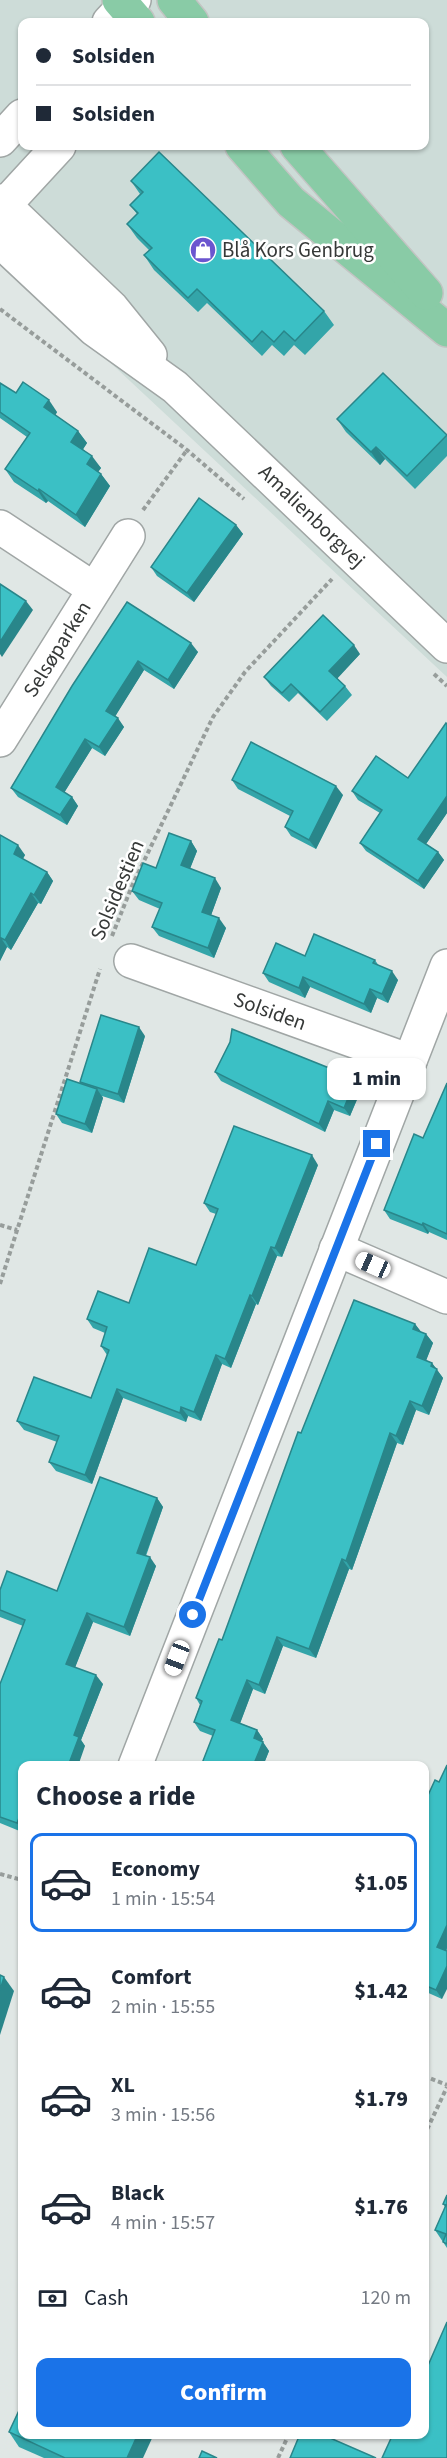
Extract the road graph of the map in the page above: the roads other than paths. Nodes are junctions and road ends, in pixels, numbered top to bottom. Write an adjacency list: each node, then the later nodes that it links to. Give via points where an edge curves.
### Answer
1 (18, 120): 2 (street)
2 (0, 140)
3 (55, 150): 6 (street)
4 (246, 150): 9 (main road, via 291,202)
5 (301, 150): 8 (main road)
6 (1, 206): 10 (street, Amalienborgvej, via 112,308)
7 (0, 241): 10 (street, Amalienborgvej, via 94,329)
8 (447, 317)
9 (447, 330)
10 (175, 387): 14 (street, Amalienborgvej)
11 (0, 527): 13 (street, Selsøparken)
12 (128, 536): 13 (street, Selsøparken)
13 (94, 589): 15 (street, Selsøparken)
14 (447, 646)
15 (0, 740)
16 (114, 955): 18 (street, Solsiden)
17 (447, 966): 18 (street)
18 (410, 1061): 19 (street)
19 (336, 1249): 20 (street); 21 (street)
20 (447, 1297)
21 (137, 1761)

